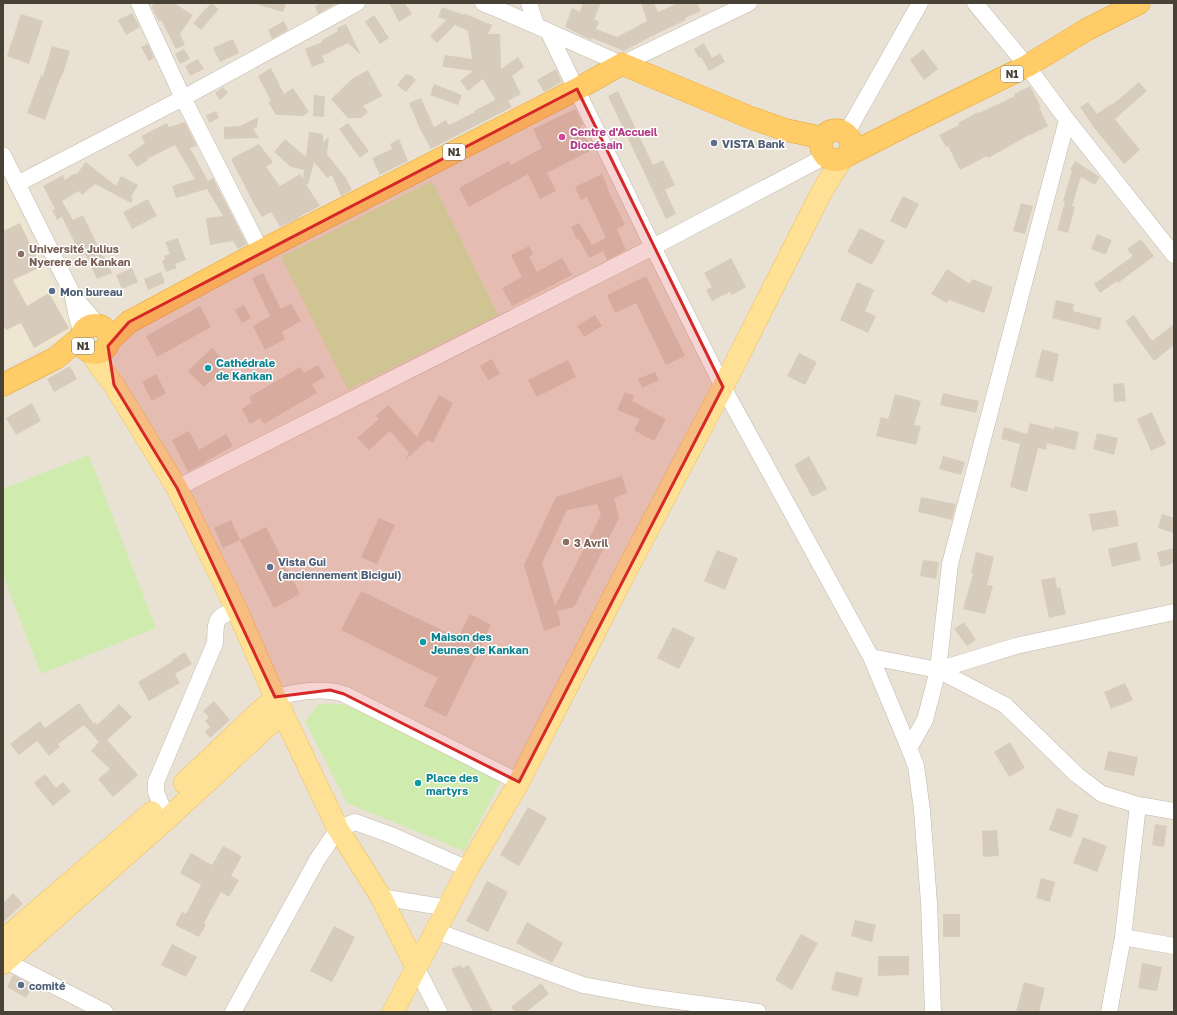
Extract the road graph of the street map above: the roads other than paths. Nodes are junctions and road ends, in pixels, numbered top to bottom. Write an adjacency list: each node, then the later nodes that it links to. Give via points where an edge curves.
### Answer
1 (139, 3): 13 (street)
2 (356, 3): 13 (street)
3 (483, 3): 9 (street)
4 (529, 3): 9 (street)
5 (749, 3): 10 (street)
6 (920, 3): 15 (street)
7 (975, 3): 11 (street)
8 (1139, 3): 11 (highway, N1, via 1086,30)
9 (543, 29): 10 (street); 12 (street)
10 (622, 64): 12 (highway, N1); 15 (highway, N1, via 749,117)
11 (1027, 66): 14 (street); 15 (highway, N1, via 881,137)
12 (577, 89): 18 (street); 19 (highway, N1)
13 (183, 98): 17 (street); 19 (street)
14 (1067, 120): 20 (street); 28 (street, via 950,564)
15 (835, 149): 18 (street); 23 (main road, via 821,193)
16 (3, 156): 17 (street)
17 (17, 184): 21 (street)
18 (653, 247): 23 (street); 24 (street)
19 (261, 251): 21 (highway, N1)
20 (1174, 255)
21 (95, 339): 22 (highway, N1); 24 (main road, via 100,367 114,385)
22 (3, 385)
23 (723, 387): 27 (street); 31 (main road)
24 (177, 488): 25 (main road)
25 (237, 610): 29 (main road); 34 (street, via 218,619 215,643 156,782 156,792)
26 (1174, 612): 28 (street, via 1016,646)
27 (871, 657): 28 (street); 30 (street)
28 (938, 670): 30 (street, via 925,720); 32 (street, via 1005,705 1077,775 1102,794)
29 (279, 704): 31 (street, via 296,692 330,690 344,694); 34 (main road); 35 (main road)
30 (909, 748): 50 (street, via 916,766 922,810)
31 (518, 782): 36 (main road)
32 (1138, 805): 33 (street); 40 (street)
33 (1174, 810)
34 (164, 812): 41 (main road); 43 (main road)
35 (338, 829): 36 (street, via 355,822); 37 (main road); 46 (street, via 317,860)
36 (468, 869): 38 (main road)
37 (381, 898): 38 (street); 44 (main road)
38 (448, 908): 39 (main road)
39 (436, 931): 44 (main road); 49 (street, via 583,985)
40 (1123, 937): 42 (street); 51 (street)
41 (3, 940)
42 (1174, 946)
43 (4, 961): 45 (street)
44 (416, 967): 47 (main road); 48 (street)
45 (106, 1012)
46 (233, 1012)
47 (393, 1012)
48 (440, 1012)
49 (758, 1012)
50 (933, 1012)
51 (1109, 1012)

